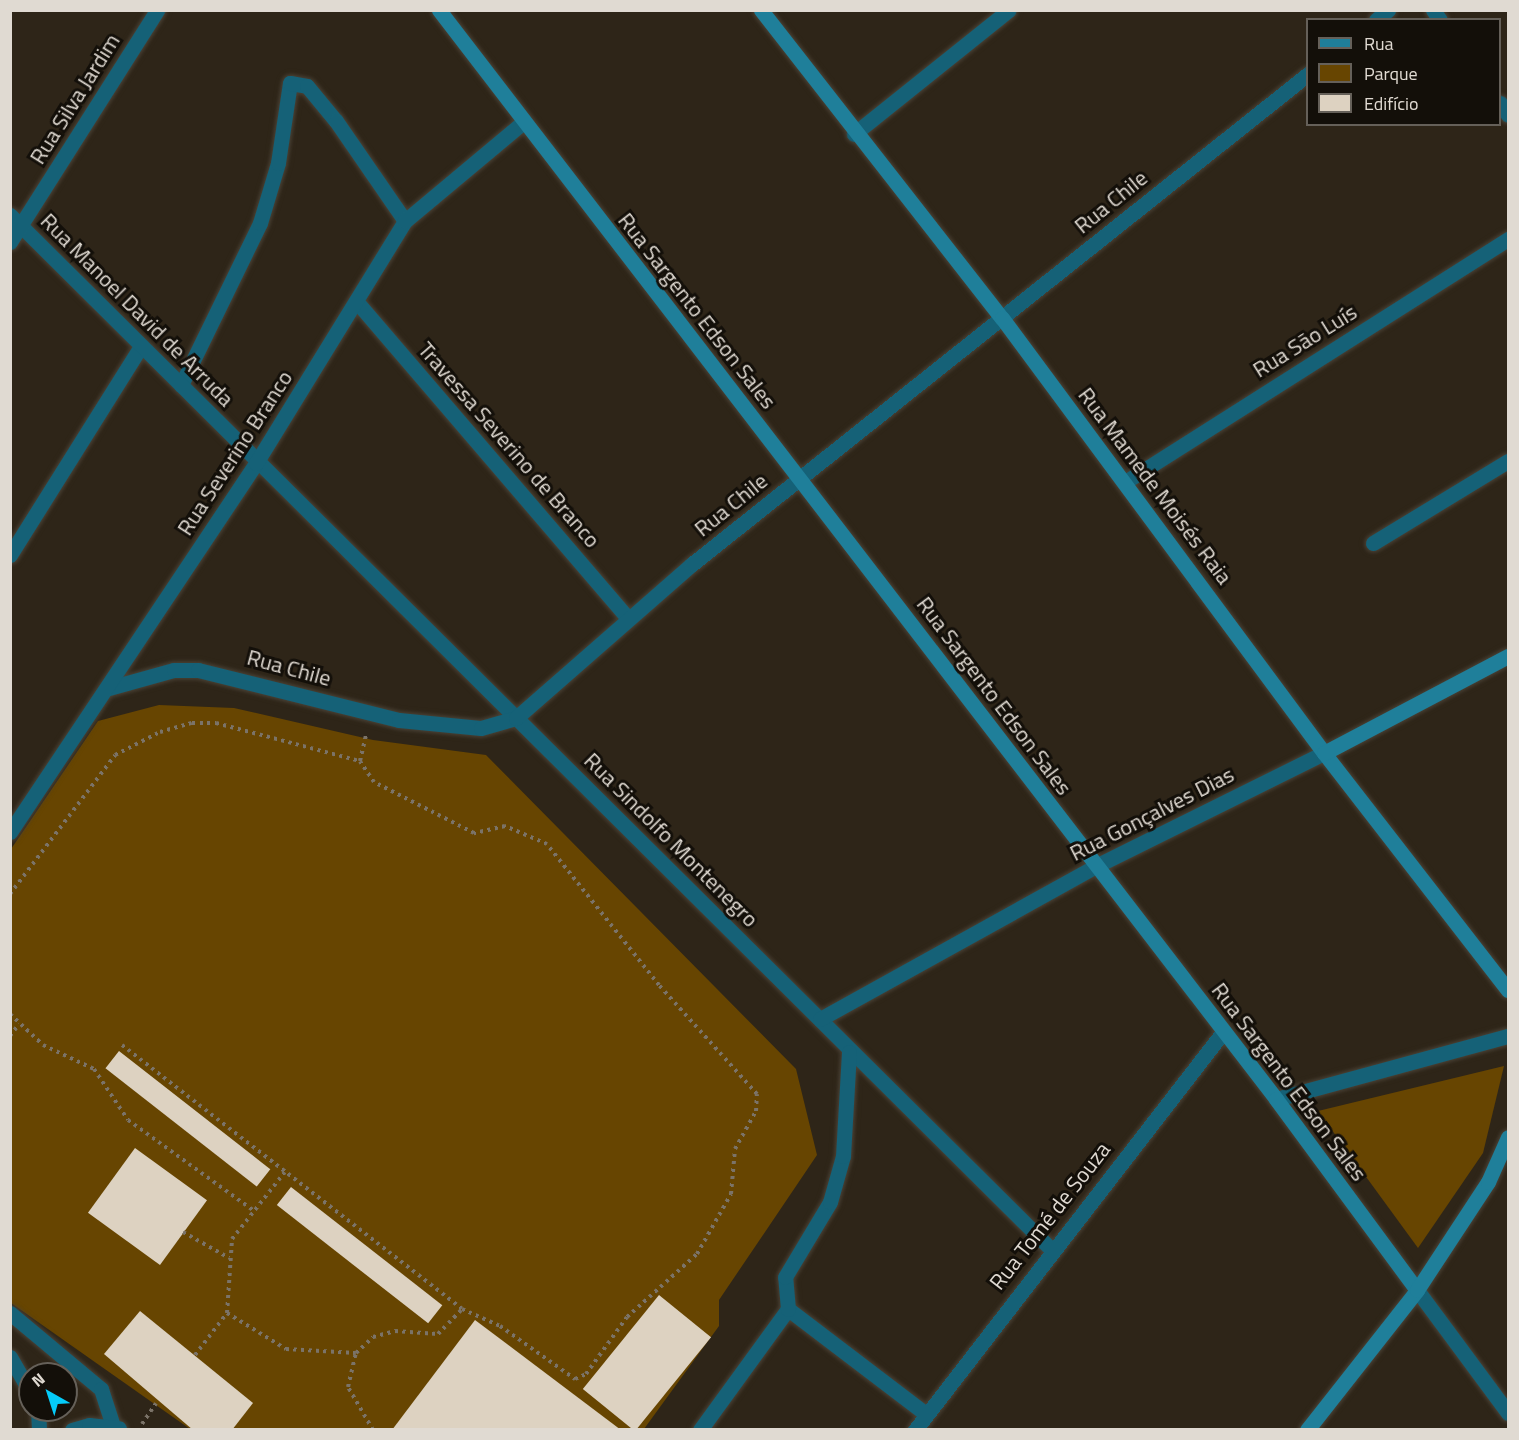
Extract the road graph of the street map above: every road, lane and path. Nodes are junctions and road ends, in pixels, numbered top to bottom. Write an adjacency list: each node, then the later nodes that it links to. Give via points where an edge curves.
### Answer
1 (157, 10): 8 (street, Rua Silva Jardim)
2 (439, 10): 6 (main road, Rua Sargento Edson Sales)
3 (761, 10): 7 (main road, Rua Mamede Moisés Raia)
4 (1008, 10): 7 (street)
5 (1306, 77): 13 (street, Rua Chile)
6 (522, 123): 9 (street, Rua Severino Branco); 18 (main road, Rua Sargento Edson Sales)
7 (854, 134): 13 (main road, Rua Mamede Moisés Raia)
8 (16, 220): 11 (street, Rua Silva Jardim); 14 (street, Rua Manoel David de Arruda)
9 (405, 221): 12 (street, Rua Severino Branco); 15 (street, via 336,121 306,86 290,83 278,163 260,223)
10 (1509, 239): 19 (street, Rua São Luís)
11 (10, 242)
12 (357, 302): 17 (street, Rua Severino Branco); 22 (street, Travessa Severino de Branco)
13 (1002, 318): 18 (street, Rua Chile); 19 (main road, Rua Mamede Moisés Raia)
14 (141, 346): 15 (street, Rua Manoel David de Arruda); 21 (street)
15 (181, 385): 17 (street, Rua Manoel David de Arruda)
16 (1509, 461): 20 (street)
17 (256, 463): 24 (street, Rua Severino Branco); 26 (street, Rua Sindolfo Montenegro)
18 (799, 478): 22 (street, Rua Chile); 30 (main road, Rua Sargento Edson Sales)
19 (1125, 482): 27 (main road, Rua Mamede Moisés Raia)
20 (1373, 543)
21 (10, 555)
22 (627, 617): 26 (street, Rua Chile)
23 (1509, 656): 27 (main road, Rua Gonçalves Dias)
24 (110, 688): 25 (street, Rua Chile, via 174,670 198,670); 29 (street, Rua Severino Branco)
25 (368, 713): 26 (street, Rua Chile, via 481,728); 28 (path)
26 (516, 718): 34 (street, Rua Sindolfo Montenegro)
27 (1323, 753): 30 (street, Rua Gonçalves Dias); 32 (main road, Rua Mamede Moisés Raia)
28 (360, 761): 31 (path, via 216,723 192,723 160,732 115,755); 52 (path, via 374,782 474,833 505,826 547,844 659,986 757,1094 756,1111 735,1149 731,1194 714,1228 675,1278 627,1317 586,1374 575,1378 500,1326)
29 (10, 832)
30 (1096, 866): 34 (street, Rua Gonçalves Dias); 36 (main road, Rua Sargento Edson Sales)
31 (10, 894)
32 (1509, 990)
33 (10, 1014): 35 (path)
34 (820, 1019): 40 (street, Rua Sindolfo Montenegro)
35 (19, 1024): 37 (path); 46 (path, via 43,1045 94,1069 128,1120)
36 (1223, 1032): 41 (main road, Rua Sargento Edson Sales); 48 (street, Rua Tomé de Souza)
37 (10, 1036)
38 (1509, 1036): 41 (street)
39 (122, 1045): 44 (path)
40 (849, 1052): 48 (street, Rua Sindolfo Montenegro); 51 (street, via 843,1156 830,1202 785,1277)
41 (1276, 1099): 50 (main road, Rua Sargento Edson Sales)
42 (1509, 1137): 45 (main road)
43 (1509, 1165): 45 (main road)
44 (285, 1172): 46 (path); 52 (path)
45 (1488, 1182): 50 (main road)
46 (254, 1211): 49 (path, via 232,1239)
47 (183, 1232): 49 (path)
48 (1052, 1250): 61 (street, Rua Tomé de Souza)
49 (229, 1258): 54 (path, via 232,1290)
50 (1417, 1290): 60 (street, Rua Sargento Edson Sales); 68 (main road)
51 (788, 1309): 61 (street); 66 (street)
52 (462, 1310): 55 (path, via 438,1334 395,1331 373,1337)
53 (10, 1313): 62 (street, via 101,1389)
54 (227, 1313): 55 (path, via 286,1349); 56 (path)
55 (356, 1353): 65 (path, via 348,1387)
56 (195, 1355)
57 (10, 1358): 58 (street)
58 (18, 1371)
59 (156, 1403): 64 (path)
60 (1509, 1413)
61 (926, 1414): 67 (street, Rua Tomé de Souza)
62 (118, 1428): 63 (street)
63 (72, 1430)
64 (138, 1430)
65 (374, 1430)
66 (700, 1430)
67 (915, 1430)
68 (1307, 1430)

